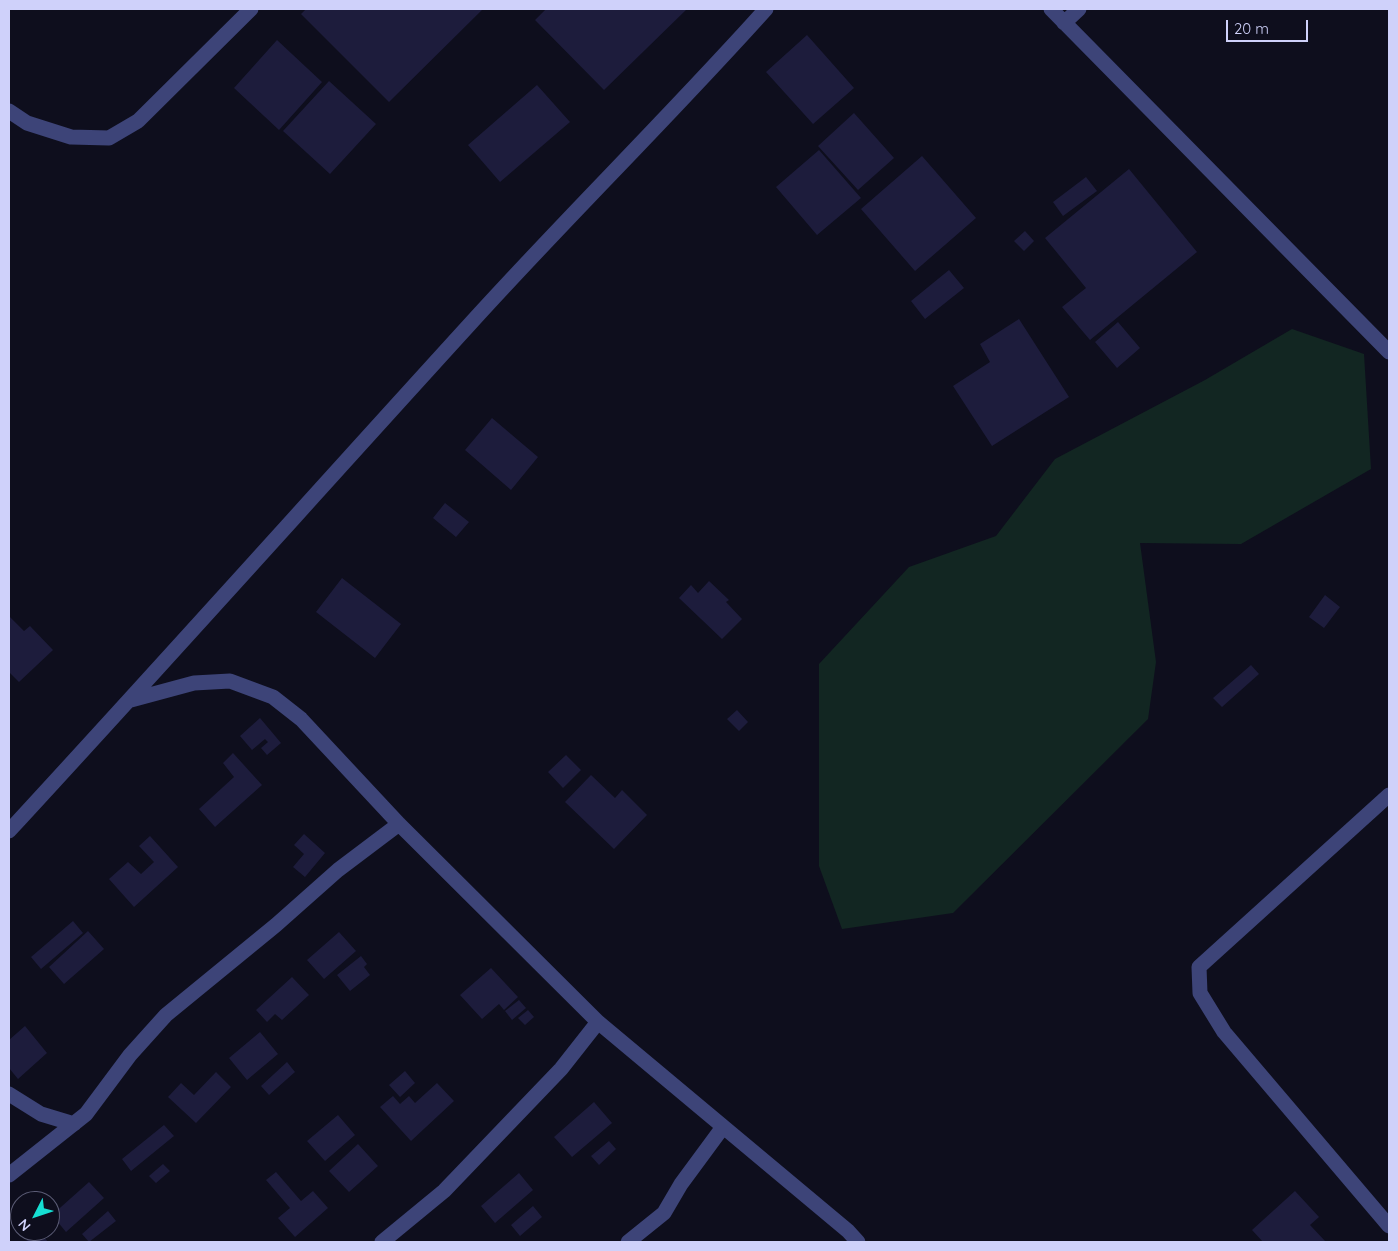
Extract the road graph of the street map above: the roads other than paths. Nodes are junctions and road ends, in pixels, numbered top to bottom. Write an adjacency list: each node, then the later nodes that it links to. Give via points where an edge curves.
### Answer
1 (251, 9): 6 (street, via 138,121 109,138 70,137 27,123)
2 (766, 9): 8 (street, via 472,321)
3 (1051, 9): 5 (street)
4 (1079, 9): 5 (street)
5 (1064, 23): 7 (street)
6 (9, 110)
7 (1389, 352)
8 (130, 700): 10 (street, via 194,683 230,681 273,696 301,719); 11 (street)
9 (1389, 796): 17 (street, via 1199,967 1200,994 1224,1032)
10 (399, 824): 12 (street); 14 (street, via 338,870 166,1015 130,1055 86,1114)
11 (9, 831)
12 (598, 1022): 15 (street); 18 (street, via 561,1069 444,1191)
13 (9, 1094): 14 (street, via 41,1114)
14 (74, 1124): 16 (street)
15 (723, 1127): 19 (street, via 664,1213); 20 (street)
16 (9, 1175)
17 (1389, 1226)
18 (382, 1242)
19 (628, 1242)
20 (858, 1242)

